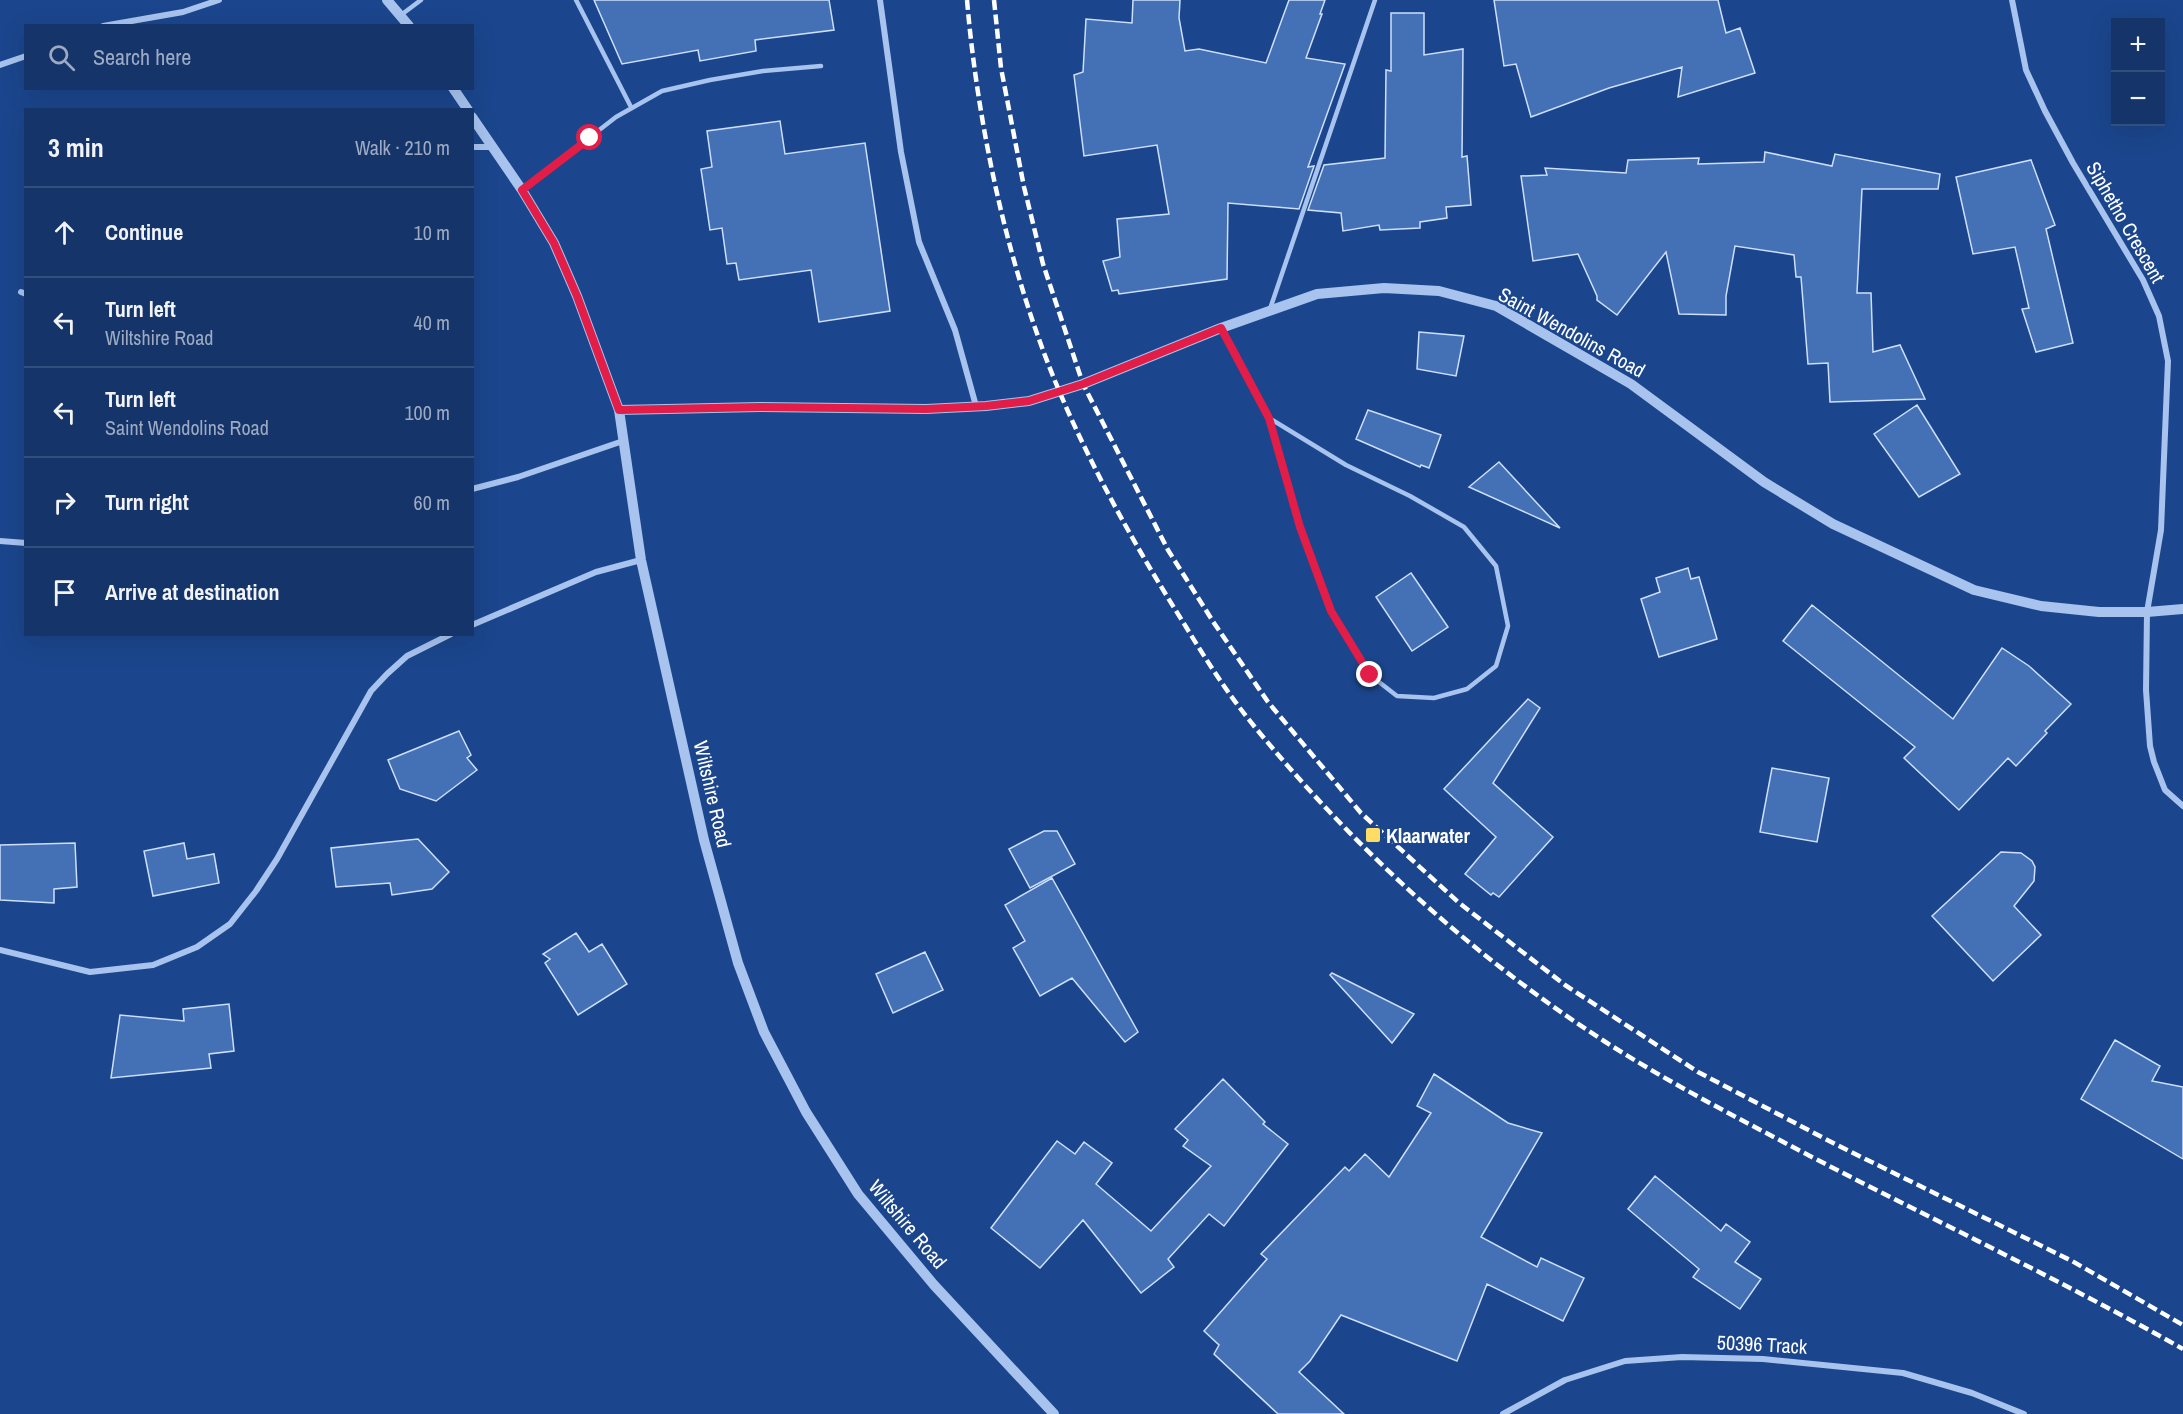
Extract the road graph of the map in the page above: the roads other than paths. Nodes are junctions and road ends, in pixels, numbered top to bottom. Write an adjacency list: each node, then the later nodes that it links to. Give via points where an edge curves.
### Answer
1 (219, 0): 9 (street, via 183,12)
2 (387, 0): 8 (street)
3 (421, 0): 8 (lane)
4 (576, 0): 15 (lane)
5 (880, 0): 23 (street, via 901,152 919,242 955,330)
6 (1375, 0): 21 (lane)
7 (2012, 0): 32 (street, Siphetho Crescent, via 2026,70 2045,111 2143,280 2159,316 2168,373 2161,530)
8 (401, 15): 10 (street)
9 (114, 24)
10 (408, 24)
11 (24, 57): 12 (street)
12 (0, 65)
13 (822, 66): 15 (lane, via 710,80 662,91)
14 (454, 90): 16 (street)
15 (631, 107): 20 (lane)
16 (467, 108)
17 (474, 120): 19 (street, Wiltshire Road)
18 (474, 147): 19 (street)
19 (493, 147): 20 (street, Wiltshire Road)
20 (522, 190): 24 (street, Wiltshire Road, via 554,243)
21 (1270, 309): 22 (street, Saint Wendolins Road); 32 (street, Saint Wendolins Road, via 1317,294 1384,288 1439,291 1496,306 1631,384 1764,482 1833,524 1908,561 1974,590 2041,606)
22 (1221, 328): 23 (street, Saint Wendolins Road, via 1075,387 1029,401); 25 (lane)
23 (976, 406): 24 (street, Saint Wendolins Road)
24 (619, 410): 26 (street, Wiltshire Road)
25 (1269, 418): 25 (lane, via 1346,465 1464,527 1496,566 1508,626 1496,666 1467,688 1434,698 1397,696 1370,675 1331,611 1300,527)
26 (623, 441): 27 (street); 30 (street, Wiltshire Road)
27 (474, 488)
28 (0, 541): 29 (street)
29 (24, 543)
30 (641, 560): 33 (street, via 596,572); 37 (street, Wiltshire Road, via 705,840 738,963 764,1032 806,1112 858,1194 934,1284)
31 (2183, 609): 32 (street, Saint Wendolins Road)
32 (2147, 612): 35 (street, Siphetho Crescent, via 2150,746 2165,790)
33 (474, 624)
34 (447, 636): 36 (street, via 407,656 371,691 277,859 230,924 197,946 153,965 101,971 90,972)
35 (2183, 806)
36 (0, 950)
37 (1054, 1414)
38 (1503, 1414): 39 (street, 50396 Track, via 1565,1380 1625,1361 1682,1357 1763,1359 1904,1373 1972,1393)
39 (2024, 1414)

